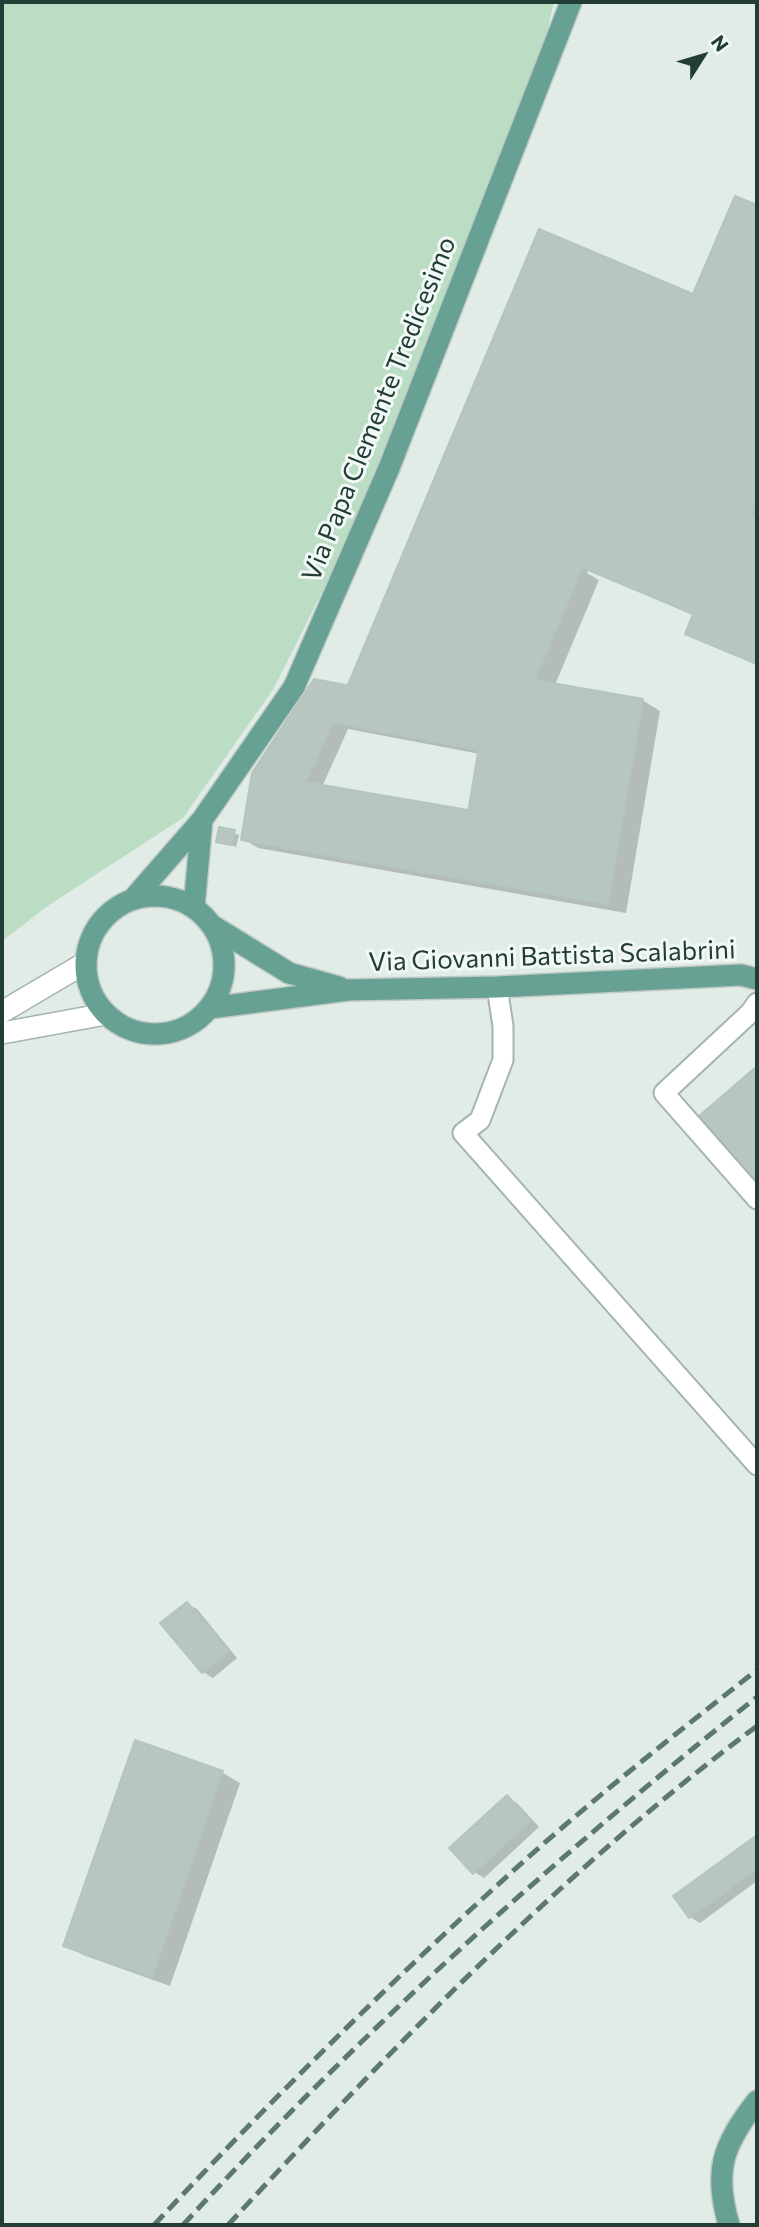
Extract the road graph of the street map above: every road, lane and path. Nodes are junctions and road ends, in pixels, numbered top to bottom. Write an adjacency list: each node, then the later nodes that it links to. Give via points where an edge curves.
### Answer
1 (568, 5): 2 (main road, Via Papa Clemente Tredicesimo, via 389,468 294,687)
2 (202, 820): 3 (main road, Via Papa Clemente Tredicesimo); 4 (main road, Via Papa Clemente Tredicesimo)
3 (134, 898): 4 (main road, via 168,896); 6 (main road, via 105,915 90,938)
4 (194, 907): 5 (main road)
5 (213, 926): 9 (main road, Via Giovanni Battista Scalabrini, via 289,973); 11 (main road, via 222,948 224,974)
6 (85, 963): 12 (street); 13 (main road, via 90,990)
7 (757, 979): 8 (main road, Via Giovanni Battista Scalabrini, via 741,975)
8 (498, 987): 9 (main road, Via Giovanni Battista Scalabrini); 16 (lane, via 503,1060 480,1120 463,1133)
9 (348, 990): 11 (main road, Via Giovanni Battista Scalabrini)
10 (757, 1003): 15 (lane, via 664,1093)
11 (210, 1008): 13 (main road, via 191,1025 157,1035 129,1029)
12 (2, 1012)
13 (106, 1014): 14 (street)
14 (2, 1033)
15 (757, 1199)
16 (757, 1465)
17 (757, 2101): 18 (main road, via 735,2129 723,2163 721,2200)
18 (729, 2225)

